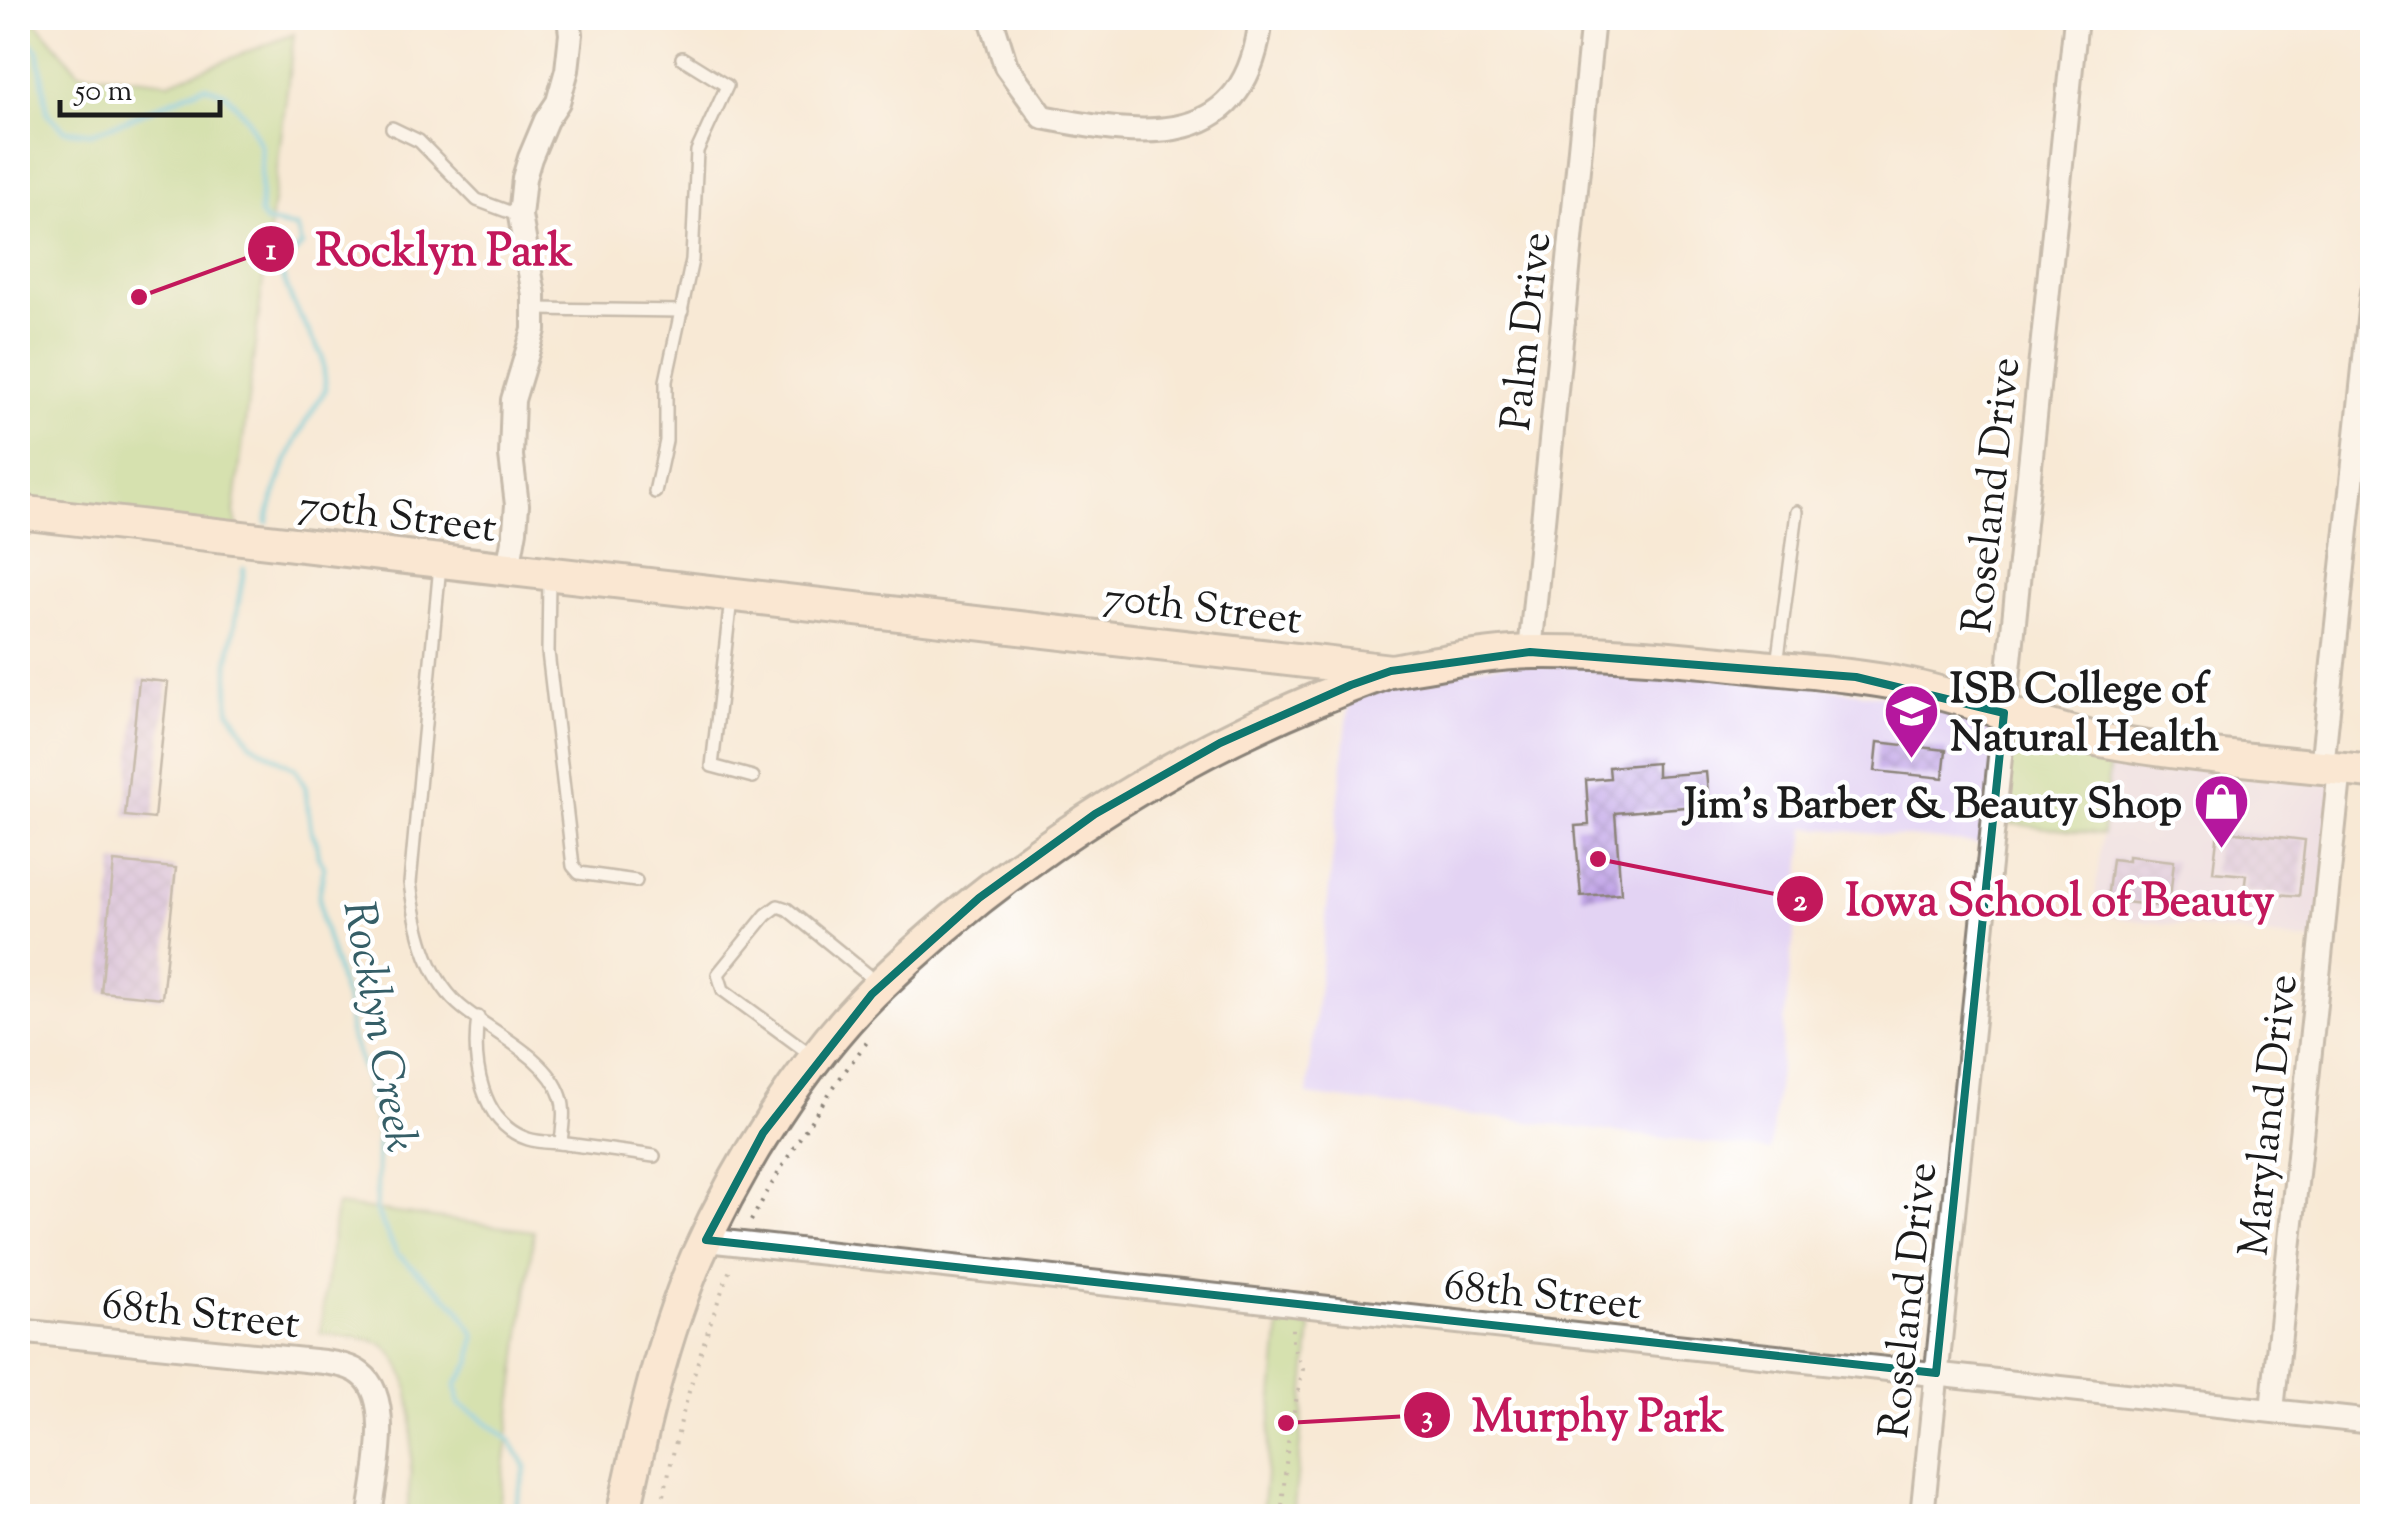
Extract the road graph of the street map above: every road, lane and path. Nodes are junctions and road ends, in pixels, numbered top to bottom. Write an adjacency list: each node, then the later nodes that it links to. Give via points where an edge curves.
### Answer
1 (569, 18): 8 (street, via 568,70 530,158)
2 (991, 18): 3 (street, via 1006,66 1042,116 1155,132 1222,108 1251,68)
3 (1261, 18)
4 (1593, 18): 19 (street, Palm Drive)
5 (2076, 18): 22 (street, Roseland Drive)
6 (682, 58): 11 (lane, via 727,86 698,152)
7 (392, 128): 8 (lane, via 418,141 477,200)
8 (520, 216): 10 (street)
9 (2372, 292): 23 (street, Maryland Drive)
10 (534, 308): 11 (lane); 16 (street, via 513,400 517,506)
11 (682, 311): 12 (lane, via 666,381 666,440)
12 (655, 492)
13 (18, 512): 15 (street, 70th Street)
14 (1797, 512): 20 (lane)
15 (440, 561): 16 (street, 70th Street); 27 (lane, via 410,883 418,932 439,978)
16 (508, 569): 17 (street, 70th Street)
17 (549, 574): 18 (street, 70th Street); 25 (lane, via 548,652 573,866 579,873)
18 (732, 594): 21 (street, 70th Street); 24 (lane, via 712,766)
19 (1530, 652): 20 (street, 70th Street); 21 (street, 70th Street)
20 (1777, 669): 22 (street, 70th Street, via 1909,686)
21 (1391, 670): 26 (street, via 1220,743 1095,814 979,898)
22 (2004, 713): 23 (street, 70th Street, via 2122,744); 37 (street, Roseland Drive)
23 (2345, 769): 38 (street, Maryland Drive)
24 (753, 778)
25 (636, 881)
26 (881, 986): 29 (street); 29 (lane, via 787,909 778,906 766,915 718,974 723,990)
27 (478, 1018): 30 (lane, via 547,1073 560,1094); 30 (lane, via 475,1057 497,1117 530,1139)
28 (880, 1025): 32 (path, via 811,1120)
29 (816, 1058): 33 (street, via 763,1133)
30 (561, 1143): 31 (lane)
31 (654, 1156)
32 (752, 1220)
33 (706, 1240): 37 (street, 68th Street); 41 (street, via 666,1343)
34 (736, 1255): 42 (path, via 693,1376)
35 (1292, 1328): 43 (path, via 1302,1369)
36 (18, 1331): 40 (street, 68th Street, via 337,1364 361,1374 380,1407)
37 (1936, 1373): 38 (street, 68th Street); 44 (street, Roseland Drive)
38 (2272, 1410): 39 (street, 68th Street)
39 (2372, 1422)
40 (370, 1516)
41 (623, 1516)
42 (660, 1516)
43 (1281, 1516)
44 (1922, 1516)

